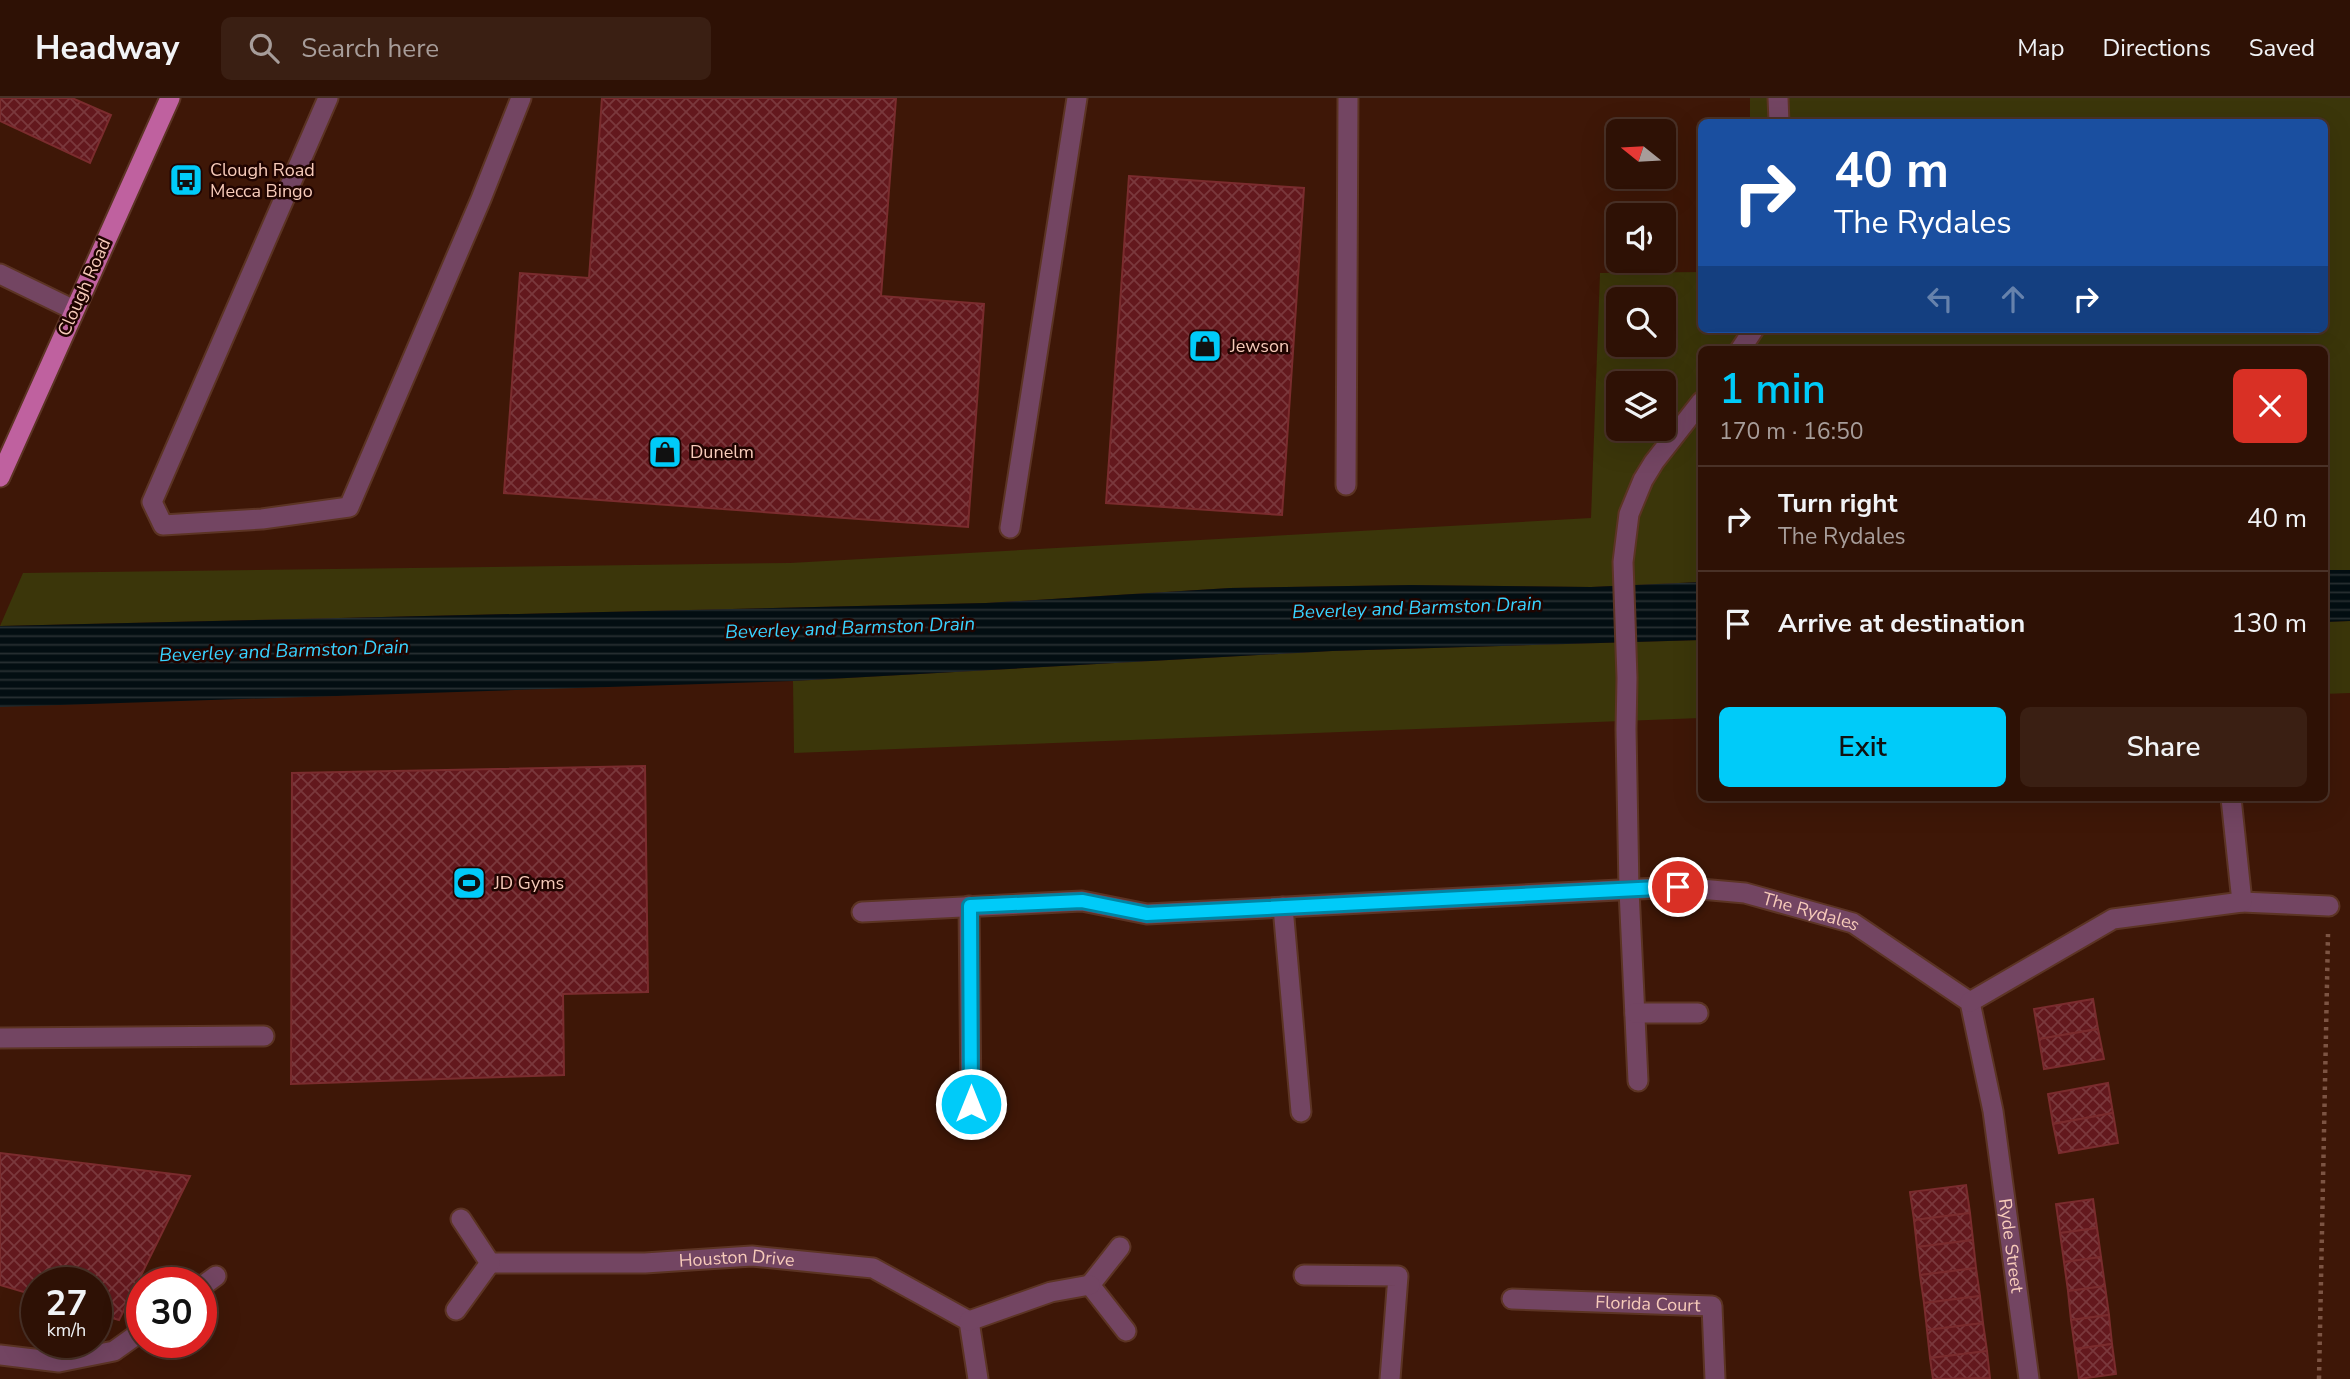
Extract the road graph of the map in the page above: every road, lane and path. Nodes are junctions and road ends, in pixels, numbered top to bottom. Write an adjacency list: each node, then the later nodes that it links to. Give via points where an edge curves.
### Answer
1 (170, 98): 9 (main road, Clough Road)
2 (328, 98): 3 (street, via 152,502 163,525 262,519 348,507)
3 (521, 98)
4 (1077, 98): 13 (street)
5 (1348, 98): 12 (street)
6 (1779, 98): 7 (street)
7 (1779, 119)
8 (0, 274): 9 (street)
9 (74, 310): 11 (main road, Clough Road)
10 (1698, 406): 15 (street, via 1654,462 1629,514 1623,562)
11 (0, 477)
12 (1346, 485)
13 (1010, 528)
14 (2231, 801): 16 (street)
15 (1629, 890): 19 (street, The Rydales); 21 (street, The Rydales, via 1678,887 1745,893 1853,923); 22 (street)
16 (2242, 902): 18 (street); 21 (street, via 2113,919)
17 (970, 906): 19 (street, The Rydales, via 1082,901 1147,914); 20 (street, The Rydales); 27 (street)
18 (2329, 906): 44 (path)
19 (1283, 907): 28 (street)
20 (862, 912)
21 (1970, 1002): 43 (street, Ryde Street, via 1993,1111)
22 (1635, 1013): 23 (street); 26 (street)
23 (1698, 1013)
24 (264, 1036): 25 (street)
25 (0, 1038)
26 (1638, 1081)
27 (971, 1104)
28 (1301, 1112)
29 (461, 1219): 31 (street)
30 (1120, 1247): 33 (street)
31 (490, 1263): 35 (street); 36 (street, Houston Drive, via 645,1263 752,1256 873,1268)
32 (1304, 1275): 41 (street, via 1398,1276)
33 (1090, 1285): 36 (street, via 1051,1292); 37 (street)
34 (1512, 1299): 42 (street, Florida Court, via 1712,1306)
35 (456, 1310)
36 (970, 1321): 40 (street)
37 (1126, 1331)
38 (126, 1343): 39 (street, via 114,1352 59,1362)
39 (0, 1355)
40 (978, 1379)
41 (1390, 1379)
42 (1715, 1379)
43 (2029, 1379)
44 (2319, 1379)

